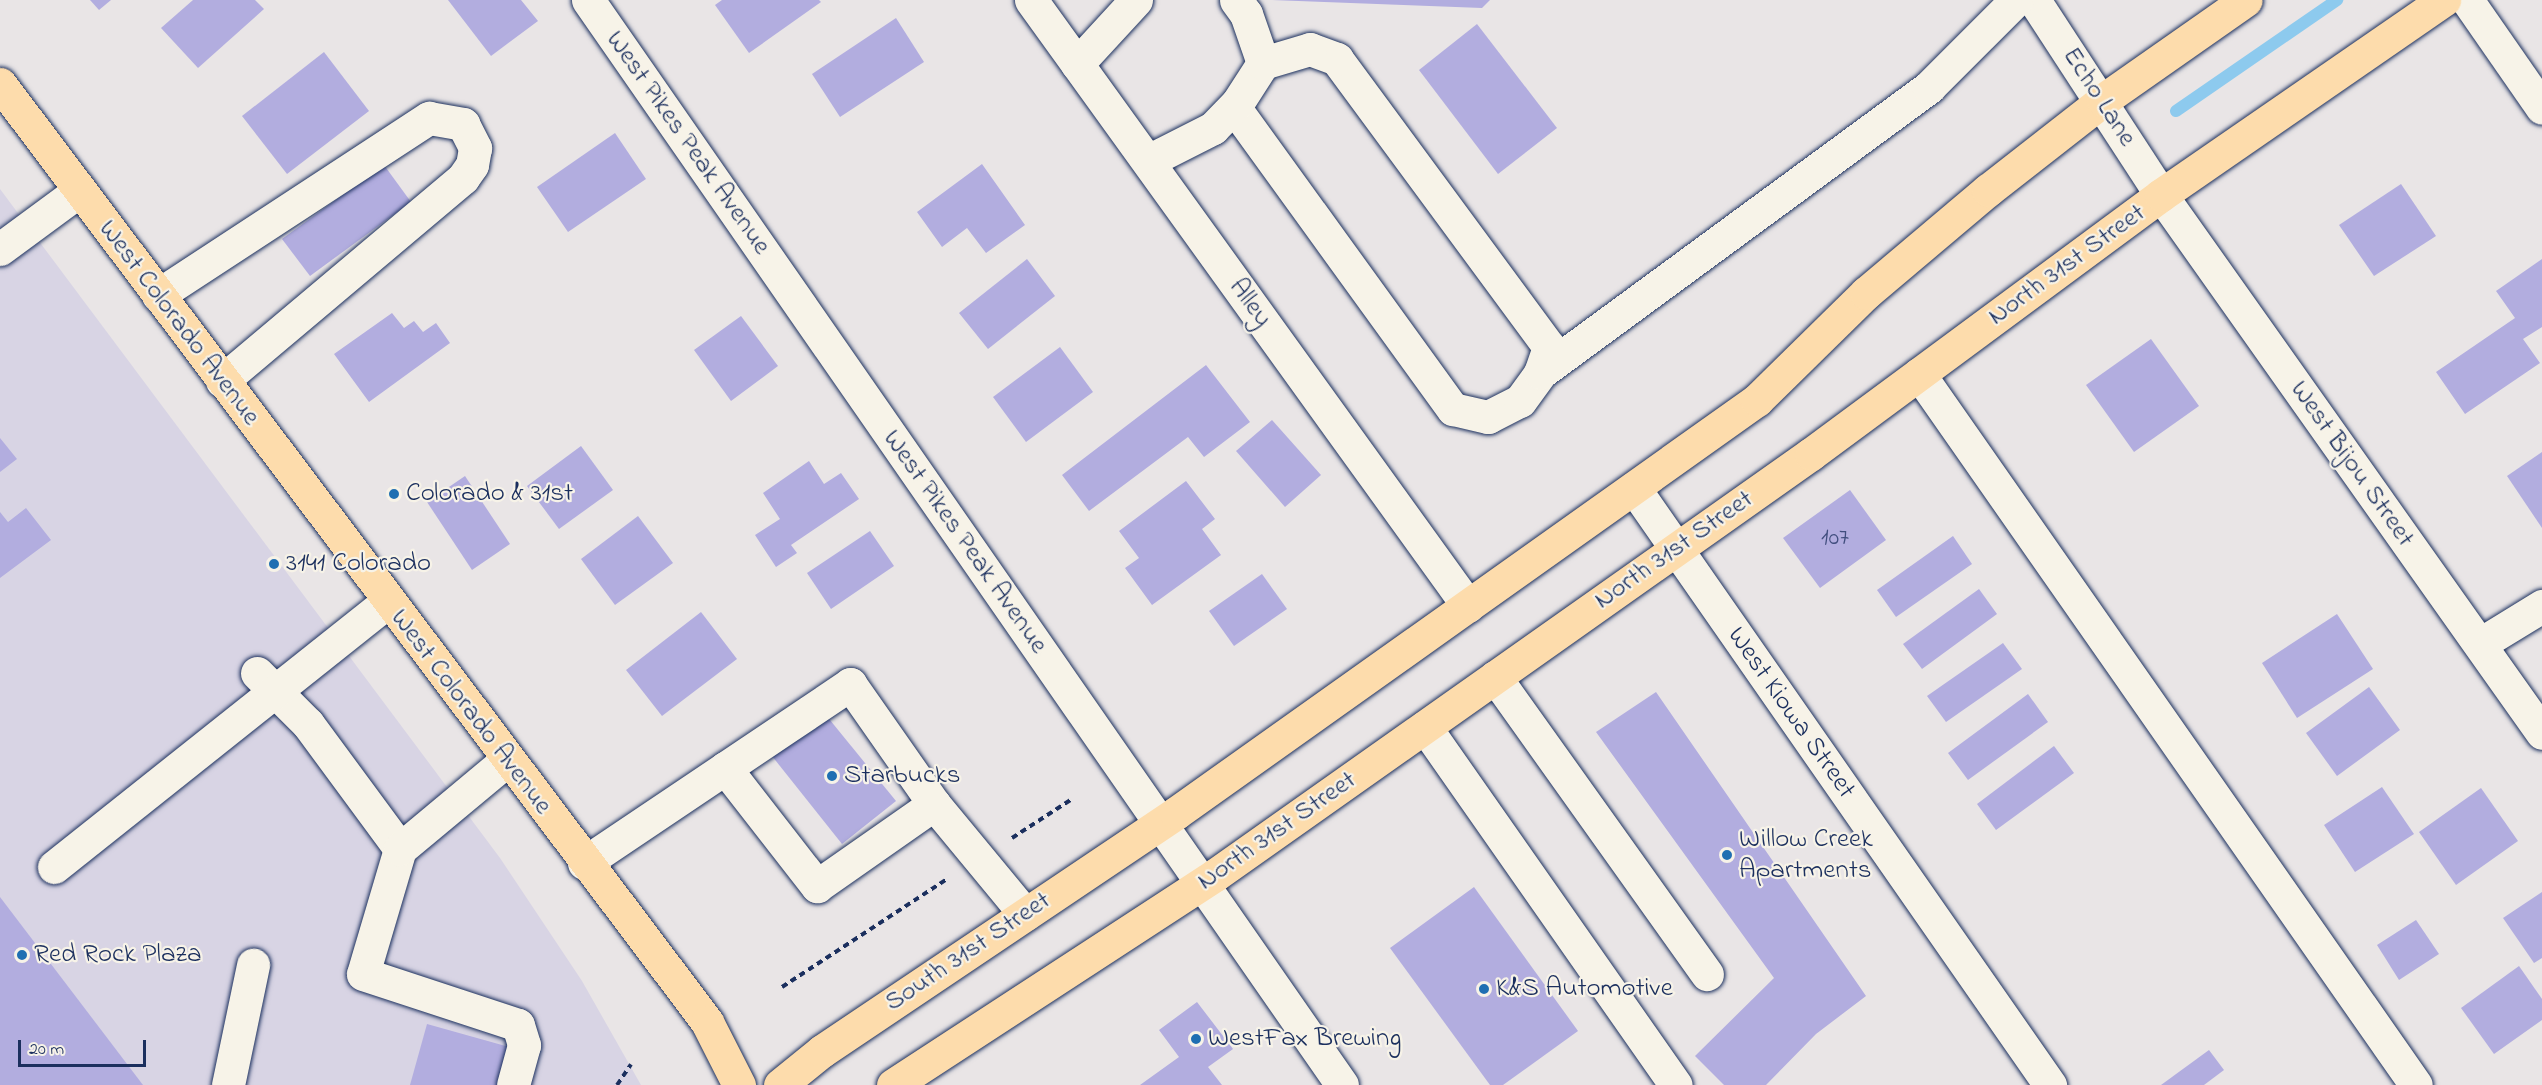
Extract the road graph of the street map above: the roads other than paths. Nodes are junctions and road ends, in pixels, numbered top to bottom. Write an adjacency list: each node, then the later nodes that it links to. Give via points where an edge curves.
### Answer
1 (588, 0): 37 (street, West Pikes Peak Avenue)
2 (1031, 0): 11 (street, Alley)
3 (1136, 0): 11 (street)
4 (1236, 0): 10 (street, via 1246,14)
5 (2016, 0): 21 (street, via 1929,87)
6 (2034, 0): 13 (street, Echo Lane)
7 (2246, 0): 13 (main road)
8 (2444, 0): 18 (main road, North 31st Street)
9 (2468, 0): 15 (street)
10 (1263, 63): 14 (street); 21 (street, via 1310,49 1337,59 1549,347)
11 (1077, 64): 16 (street, Alley)
12 (0, 84): 17 (main road, West Colorado Avenue)
13 (2103, 100): 18 (street, Echo Lane); 24 (main road, via 1866,293 1757,400)
14 (1234, 107): 16 (street, via 1213,128); 21 (street, via 1453,409 1488,417 1520,401)
15 (2542, 108)
16 (1148, 161): 27 (street, Alley)
17 (80, 190): 19 (street); 20 (main road, West Colorado Avenue)
18 (2162, 195): 22 (main road, North 31st Street); 29 (street, West Bijou Street)
19 (0, 249)
20 (158, 295): 23 (main road, West Colorado Avenue); 23 (street, via 429,118 463,124 475,148 472,165 463,178)
21 (1540, 373)
22 (1919, 374): 25 (main road, North 31st Street); 53 (street)
23 (222, 381): 26 (main road, West Colorado Avenue)
24 (1634, 488): 25 (street, West Kiowa Street); 27 (main road)
25 (1675, 547): 30 (main road, North 31st Street); 52 (street, West Kiowa Street)
26 (388, 601): 31 (street); 34 (main road, West Colorado Avenue)
27 (1468, 606): 37 (main road)
28 (2542, 606): 29 (street)
29 (2480, 644): 33 (street, West Bijou Street)
30 (1495, 677): 32 (main road, North 31st Street); 44 (street)
31 (266, 682): 38 (street, via 308,724); 40 (street)
32 (1425, 727): 41 (main road, North 31st Street); 51 (street)
33 (2542, 733)
34 (507, 760): 38 (street); 39 (main road, West Colorado Avenue)
35 (725, 768): 36 (street, via 817,886); 36 (street, via 850,684); 39 (street)
36 (934, 804): 42 (street)
37 (1160, 824): 41 (street, West Pikes Peak Avenue); 42 (main road, South 31st Street)
38 (400, 849): 46 (street, via 363,974 518,1024 524,1045)
39 (584, 863): 47 (main road, West Colorado Avenue, via 707,1022)
40 (54, 867)
41 (1202, 884): 49 (main road, North 31st Street); 50 (street, West Pikes Peak Avenue)
42 (1025, 914): 48 (main road, South 31st Street, via 822,1051)
43 (253, 965): 45 (street)
44 (1707, 974)
45 (228, 1085)
46 (513, 1085)
47 (739, 1085)
48 (780, 1085)
49 (893, 1085)
50 (1342, 1085)
51 (1676, 1085)
52 (2050, 1085)
53 (2416, 1085)

